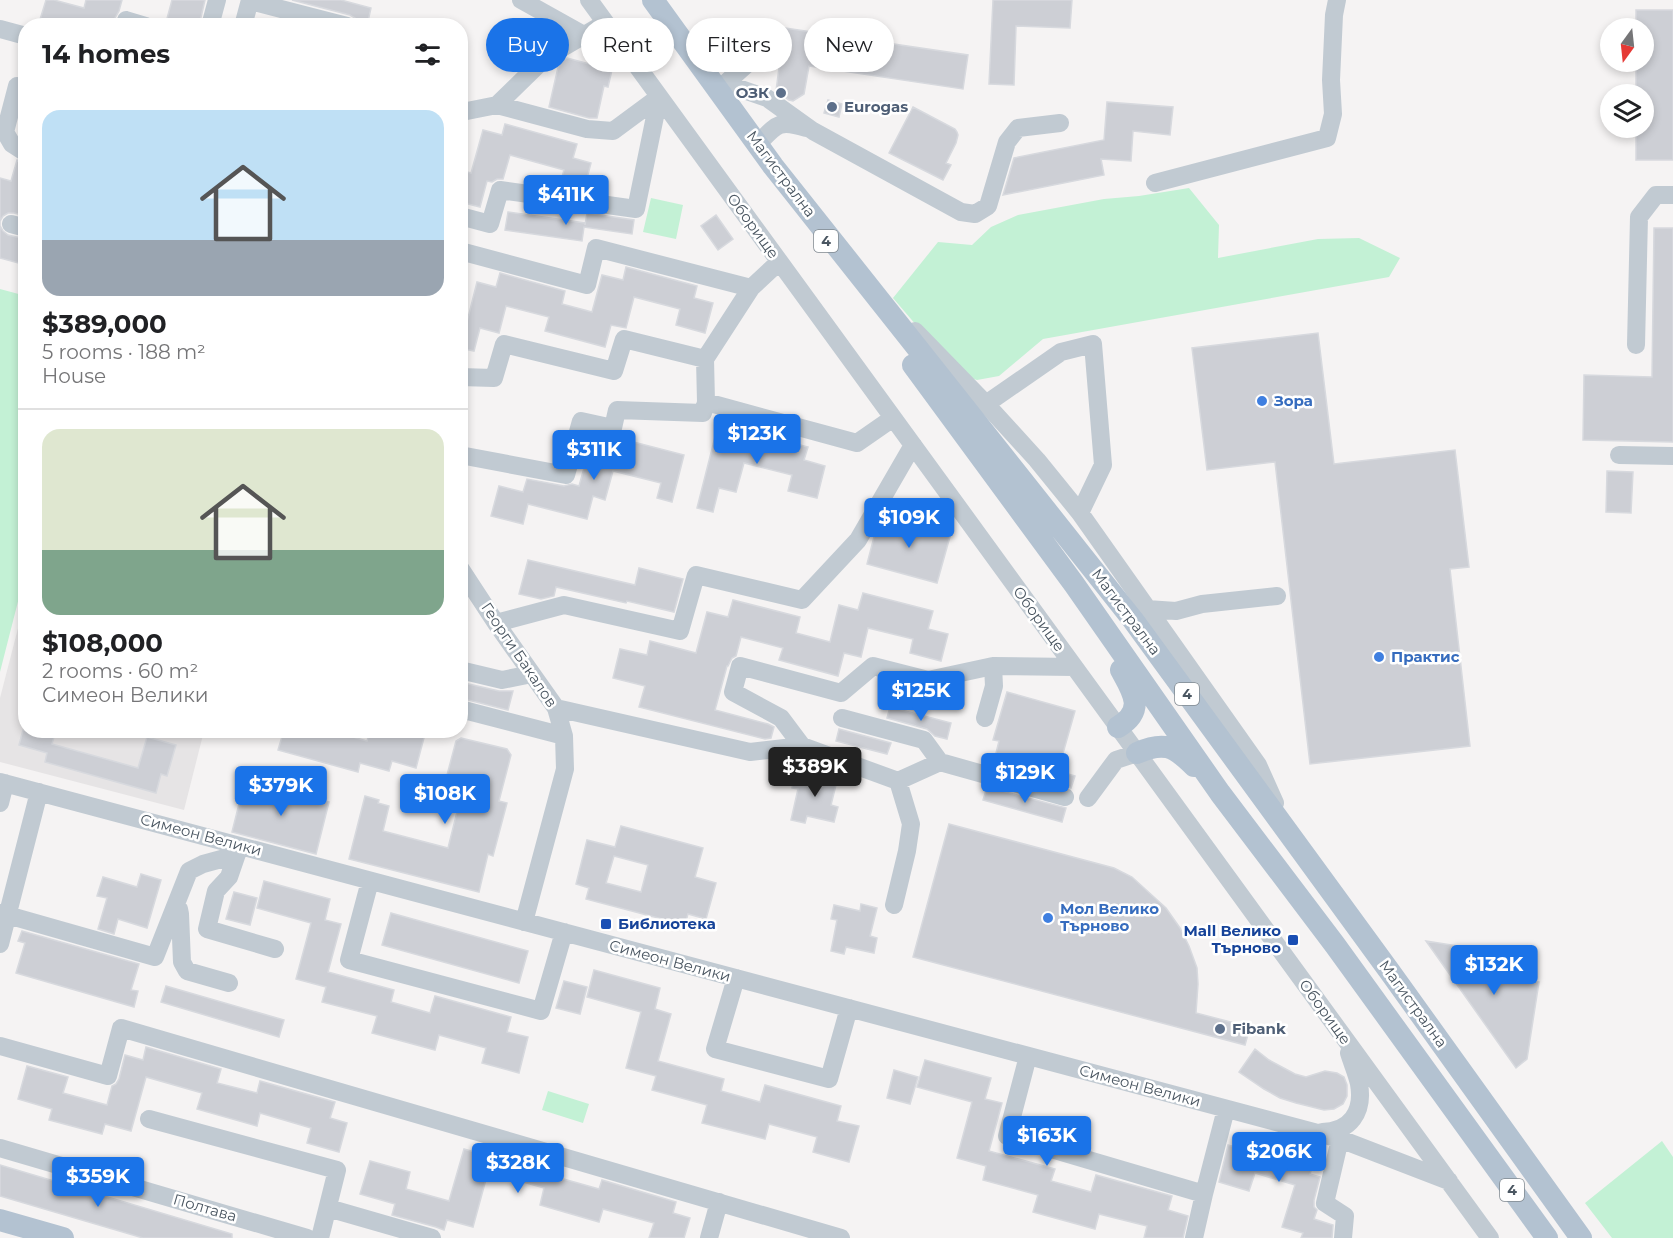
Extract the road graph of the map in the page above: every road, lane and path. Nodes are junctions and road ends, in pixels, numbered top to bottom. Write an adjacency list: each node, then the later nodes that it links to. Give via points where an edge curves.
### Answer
1 (217, 0): 7 (street)
2 (250, 0): 8 (street); 9 (street)
3 (522, 0): 12 (street)
4 (589, 0): 10 (street, Оборище)
5 (653, 0): 18 (main road, Магистрална / 4)
6 (1337, 0): 27 (street, via 1331,80 1333,114 1327,138)
7 (212, 18)
8 (245, 18)
9 (317, 18)
10 (602, 18)
11 (0, 29): 13 (street)
12 (581, 33)
13 (18, 34)
14 (581, 37): 20 (street, via 545,58)
15 (641, 72): 19 (street, Оборище)
16 (738, 72): 18 (street)
17 (17, 86): 25 (street, via 4,132)
18 (718, 90): 23 (street, via 738,88 767,98); 24 (main road, Магистрална / 4)
19 (659, 97): 20 (street, via 613,131 586,129); 29 (street, via 636,209 500,190 490,224); 31 (street, Оборище)
20 (497, 105): 21 (street)
21 (468, 111)
22 (1060, 123): 23 (street, via 1018,128 1006,142 988,206 975,214 951,207)
23 (813, 130): 24 (street, via 788,122 774,128)
24 (758, 144): 26 (main road, Магистрална / 4)
25 (18, 148)
26 (773, 166): 32 (main road, Магистрална / 4); 46 (main road, 4, via 944,409)
27 (1155, 183)
28 (1673, 195): 34 (street, via 1656,195 1639,217)
29 (468, 218)
30 (468, 253): 33 (street, via 587,285 596,248)
31 (779, 261): 33 (street); 39 (street, Оборище)
32 (854, 268): 38 (street); 72 (main road, Магистрална / 4, via 1133,620)
33 (751, 288): 35 (street)
34 (1636, 345)
35 (705, 359): 36 (street, via 624,339 614,371 504,344 494,378); 37 (street)
36 (468, 376)
37 (706, 402): 39 (street, via 857,443); 43 (street, via 703,413 617,410 613,428 581,421 566,475)
38 (986, 404): 44 (street); 44 (street, via 1061,352 1093,344 1103,465)
39 (893, 418): 40 (street, Оборище)
40 (913, 445): 50 (street, via 858,540 802,600 696,574 680,631 564,605); 53 (street, Оборище)
41 (1619, 455): 42 (street)
42 (1673, 456)
43 (468, 457)
44 (1080, 513): 48 (street)
45 (468, 580): 50 (street, Георги Бакалов)
46 (1074, 584): 60 (main road, via 1131,688 1133,713); 68 (main road, 4)
47 (1277, 596): 49 (street, via 1202,604)
48 (1147, 609): 49 (street); 51 (street)
49 (1176, 611): 51 (street)
50 (496, 623): 55 (street, Георги Бакалов)
51 (1167, 637): 72 (street, via 1258,765)
52 (993, 666): 53 (street); 59 (street, via 994,686); 62 (street, via 928,680 873,666 841,693 740,666 734,692 781,718)
53 (1074, 667): 60 (street, Оборище)
54 (468, 672): 55 (street, via 502,680)
55 (532, 674): 56 (street, Георги Бакалов)
56 (556, 708): 61 (street, Георги Бакалов); 62 (street, via 750,752)
57 (468, 712): 61 (street)
58 (842, 718): 64 (street, via 924,740)
59 (985, 718)
60 (1118, 727): 63 (street, Оборище)
61 (564, 736): 78 (street, Георги Бакалов, via 565,769)
62 (802, 746): 65 (street)
63 (1137, 753): 68 (main road, via 1156,746 1173,749); 70 (street, via 1116,760); 85 (street, Оборище)
64 (940, 762): 65 (street); 69 (street)
65 (898, 781): 76 (street, via 911,824)
66 (3, 783): 67 (street, Симеон Велики); 71 (street)
67 (39, 792): 73 (street, Симеон Велики); 77 (street)
68 (1220, 792): 93 (main road, 4)
69 (1065, 797)
70 (1088, 798)
71 (0, 803)
72 (1286, 830): 90 (main road, Магистрална / 4)
73 (238, 851): 74 (street, Симеон Велики); 75 (street, via 189,871); 81 (street, via 229,877 216,891 207,929)
74 (370, 881): 78 (street, Симеон Велики); 79 (street, via 349,960 541,1011)
75 (176, 905): 77 (street, via 156,957); 83 (street, via 180,914 182,962 187,971)
76 (894, 905)
77 (4, 914): 80 (street)
78 (524, 922): 79 (street, Симеон Велики)
79 (564, 932): 82 (street, Симеон Велики)
80 (0, 944)
81 (275, 949)
82 (735, 978): 84 (street, Симеон Велики); 84 (street, via 716,1049 807,1073 830,1079)
83 (229, 983)
84 (849, 1008): 87 (street, Симеон Велики)
85 (1343, 1037): 91 (street, via 1359,1083 1358,1103 1346,1126); 95 (street, Оборище)
86 (0, 1046): 97 (street, via 108,1076 121,1028)
87 (1028, 1056): 88 (street, Симеон Велики); 96 (street, via 1006,1136)
88 (1226, 1109): 91 (street, Симеон Велики); 96 (street)
89 (149, 1119): 98 (street, via 337,1170)
90 (1500, 1126): 111 (main road, Магистрална / 4); 112 (main road)
91 (1314, 1132): 92 (street, Симеон Велики)
92 (1341, 1139): 95 (street, Симеон Велики); 100 (street, via 1325,1203 1345,1216)
93 (1478, 1142): 109 (main road); 110 (main road, 4)
94 (0, 1148): 102 (street, Полтава)
95 (1449, 1181): 108 (street, Оборище)
96 (1204, 1194): 107 (street)
97 (719, 1202): 105 (street); 106 (street)
98 (328, 1208): 103 (street); 104 (street)
99 (0, 1220): 101 (main road)
100 (1346, 1237)
101 (63, 1238)
102 (307, 1238)
103 (320, 1238)
104 (432, 1238)
105 (709, 1238)
106 (841, 1238)
107 (1194, 1238)
108 (1490, 1238)
109 (1538, 1238)
110 (1547, 1238)
111 (1581, 1238)
112 (1595, 1238)

